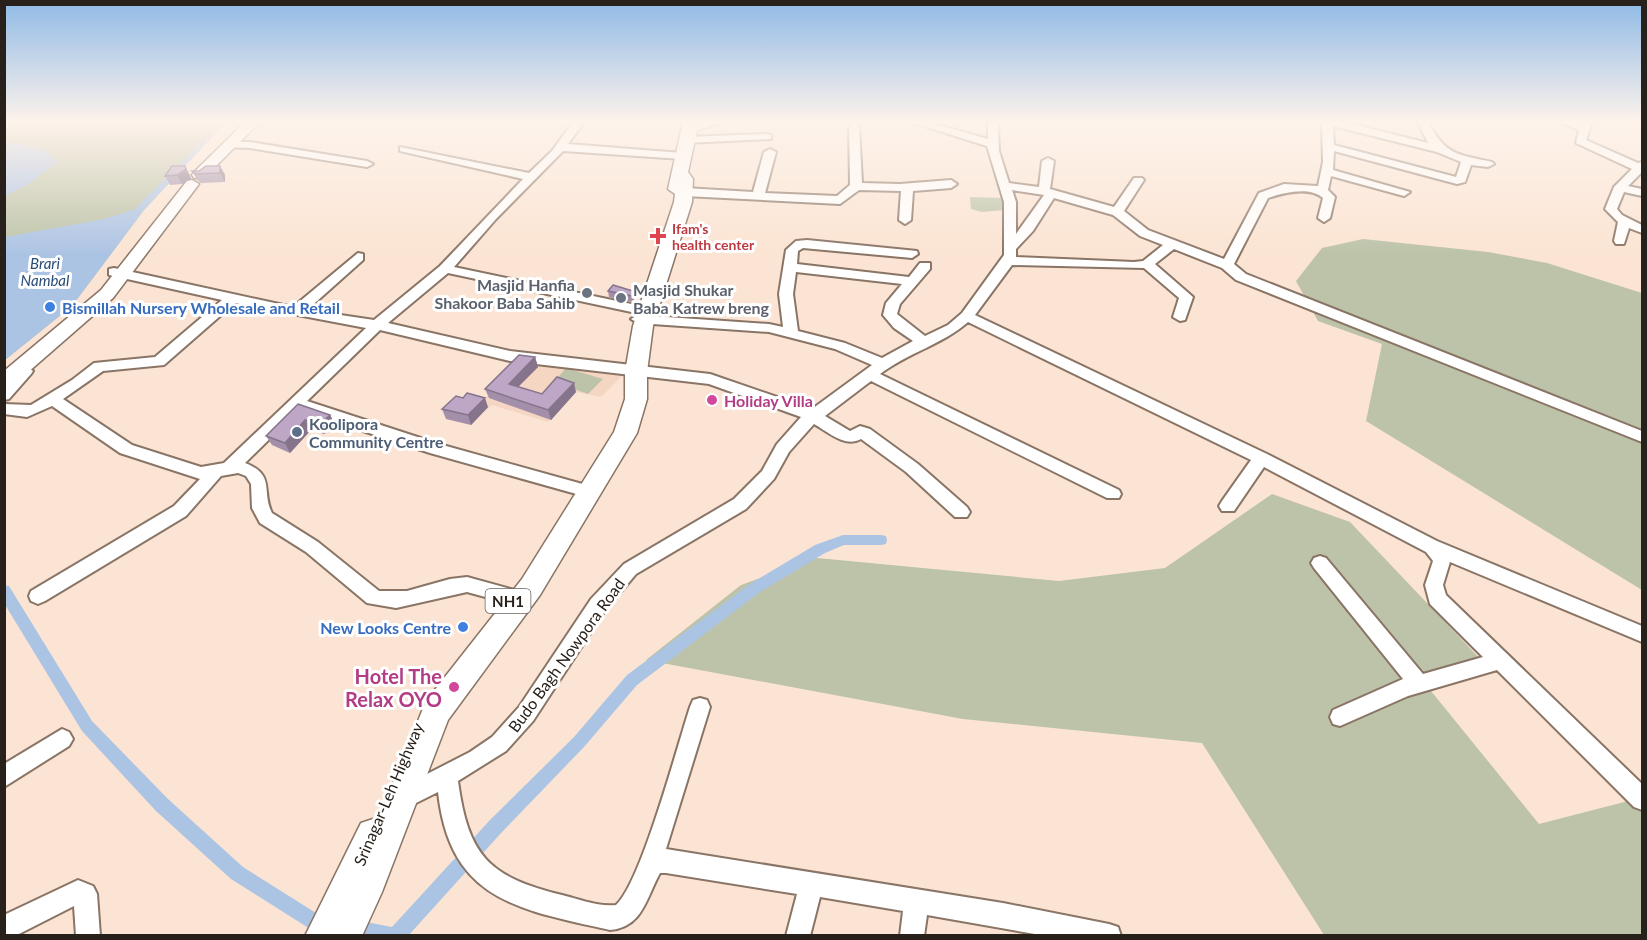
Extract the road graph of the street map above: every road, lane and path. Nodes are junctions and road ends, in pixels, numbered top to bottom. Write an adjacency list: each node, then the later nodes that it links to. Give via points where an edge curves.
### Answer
1 (204, 166): 42 (main road)
2 (481, 166): 15 (street)
3 (542, 166): 15 (street)
4 (682, 166): 49 (highway, NH1)
5 (709, 166): 26 (street)
6 (766, 166): 26 (street)
7 (855, 166): 18 (street)
8 (998, 166): 19 (street)
9 (1048, 166): 24 (street)
10 (1328, 166): 14 (street)
11 (1404, 166): 12 (street, via 1457,181 1461,180)
12 (1465, 166)
13 (1641, 167): 20 (street)
14 (1328, 172): 22 (street); 23 (street)
15 (531, 177): 41 (street)
16 (1138, 180): 27 (street)
17 (951, 184): 21 (street)
18 (856, 186): 21 (street); 26 (street, via 840,200)
19 (1007, 186): 24 (street); 35 (street)
20 (1620, 187): 25 (street); 30 (street, via 1611,209)
21 (907, 188): 29 (street)
22 (1321, 190): 28 (street, via 1329,197); 38 (street, via 1284,188 1263,196)
23 (1404, 192)
24 (1048, 193): 27 (street); 35 (street, Budo Bagh Nowpora Road)
25 (1642, 193)
26 (758, 196)
27 (1117, 212): 33 (street, via 1143,233)
28 (1324, 218)
29 (905, 220)
30 (1624, 221): 31 (street); 32 (street)
31 (1642, 228)
32 (1620, 241)
33 (1170, 246): 37 (street); 38 (street)
34 (912, 254): 40 (street, via 800,244 792,250)
35 (1010, 254): 37 (street, via 1123,266); 47 (street, Budo Bagh Nowpora Road)
36 (358, 257): 46 (street)
37 (1147, 264): 48 (street, via 1186,297)
38 (1227, 265): 62 (street, via 1241,277)
39 (925, 266): 43 (street)
40 (789, 267): 43 (street); 51 (street, via 786,294)
41 (445, 269): 49 (street); 50 (street)
42 (119, 273): 44 (main road); 45 (street)
43 (911, 281): 52 (street, via 893,303 890,315)
44 (100, 297): 54 (main road); 56 (main road); 57 (street, via 104,301)
45 (234, 297): 46 (street); 58 (street, via 159,362 99,366)
46 (296, 312): 50 (street)
47 (967, 316): 52 (street, Budo Bagh Nowpora Road, via 953,328); 63 (street)
48 (1180, 317)
49 (642, 318): 51 (street); 55 (highway, NH1)
50 (377, 325): 55 (street, via 510,356); 59 (street)
51 (792, 333): 53 (street, via 840,346)
52 (924, 342): 53 (street, Budo Bagh Nowpora Road)
53 (876, 369): 61 (street, Budo Bagh Nowpora Road); 66 (street)
54 (4, 370)
55 (636, 378): 61 (street, via 710,379); 65 (highway, Srinagar-Leh Highway / NH1, via 609,440); 82 (highway, NH1, via 632,418 619,445 531,587 437,711)
56 (4, 382)
57 (4, 395)
58 (53, 400): 60 (street, via 27,412); 64 (street, via 101,429 126,450 201,473)
59 (295, 403): 64 (street); 65 (street, via 436,449)
60 (4, 410)
61 (813, 416): 68 (street, via 849,437 864,433 912,468); 79 (street, Budo Bagh Nowpora Road, via 791,436 768,475 740,504 648,557 614,584 526,714 500,744)
62 (1642, 437)
63 (1261, 458): 67 (street); 69 (street)
64 (222, 470): 71 (street, via 180,511); 72 (street, via 246,469 257,477 266,518 323,555 374,598 398,601 464,584)
65 (580, 489): 72 (highway, Srinagar-Leh Highway / NH1)
66 (1113, 494)
67 (1228, 506)
68 (960, 512)
69 (1432, 547): 73 (street); 74 (street, via 1442,560 1434,585 1437,599)
70 (1320, 563): 75 (street)
71 (38, 596)
72 (511, 596): 82 (highway, Srinagar-Leh Highway / NH1, via 420,717 404,752)
73 (1642, 634)
74 (1499, 661): 75 (street); 81 (street)
75 (1419, 684): 77 (street)
76 (700, 707): 83 (street)
77 (1340, 717)
78 (62, 739): 80 (street)
79 (447, 775): 82 (street, Budo Bagh Nowpora Road); 83 (street, via 448,805 466,853 495,885 518,896 618,919 631,906)
80 (4, 777)
81 (1642, 800)
82 (391, 810): 89 (highway, Srinagar-Leh Highway / NH1); 90 (highway, NH1)
83 (648, 870): 84 (street, via 653,863 666,861)
84 (811, 885): 85 (street); 91 (street)
85 (916, 903): 87 (street); 92 (street)
86 (4, 928): 88 (street, via 78,892 85,894)
87 (1106, 935)
88 (88, 936)
89 (322, 936)
90 (343, 936)
91 (798, 936)
92 (912, 936)

